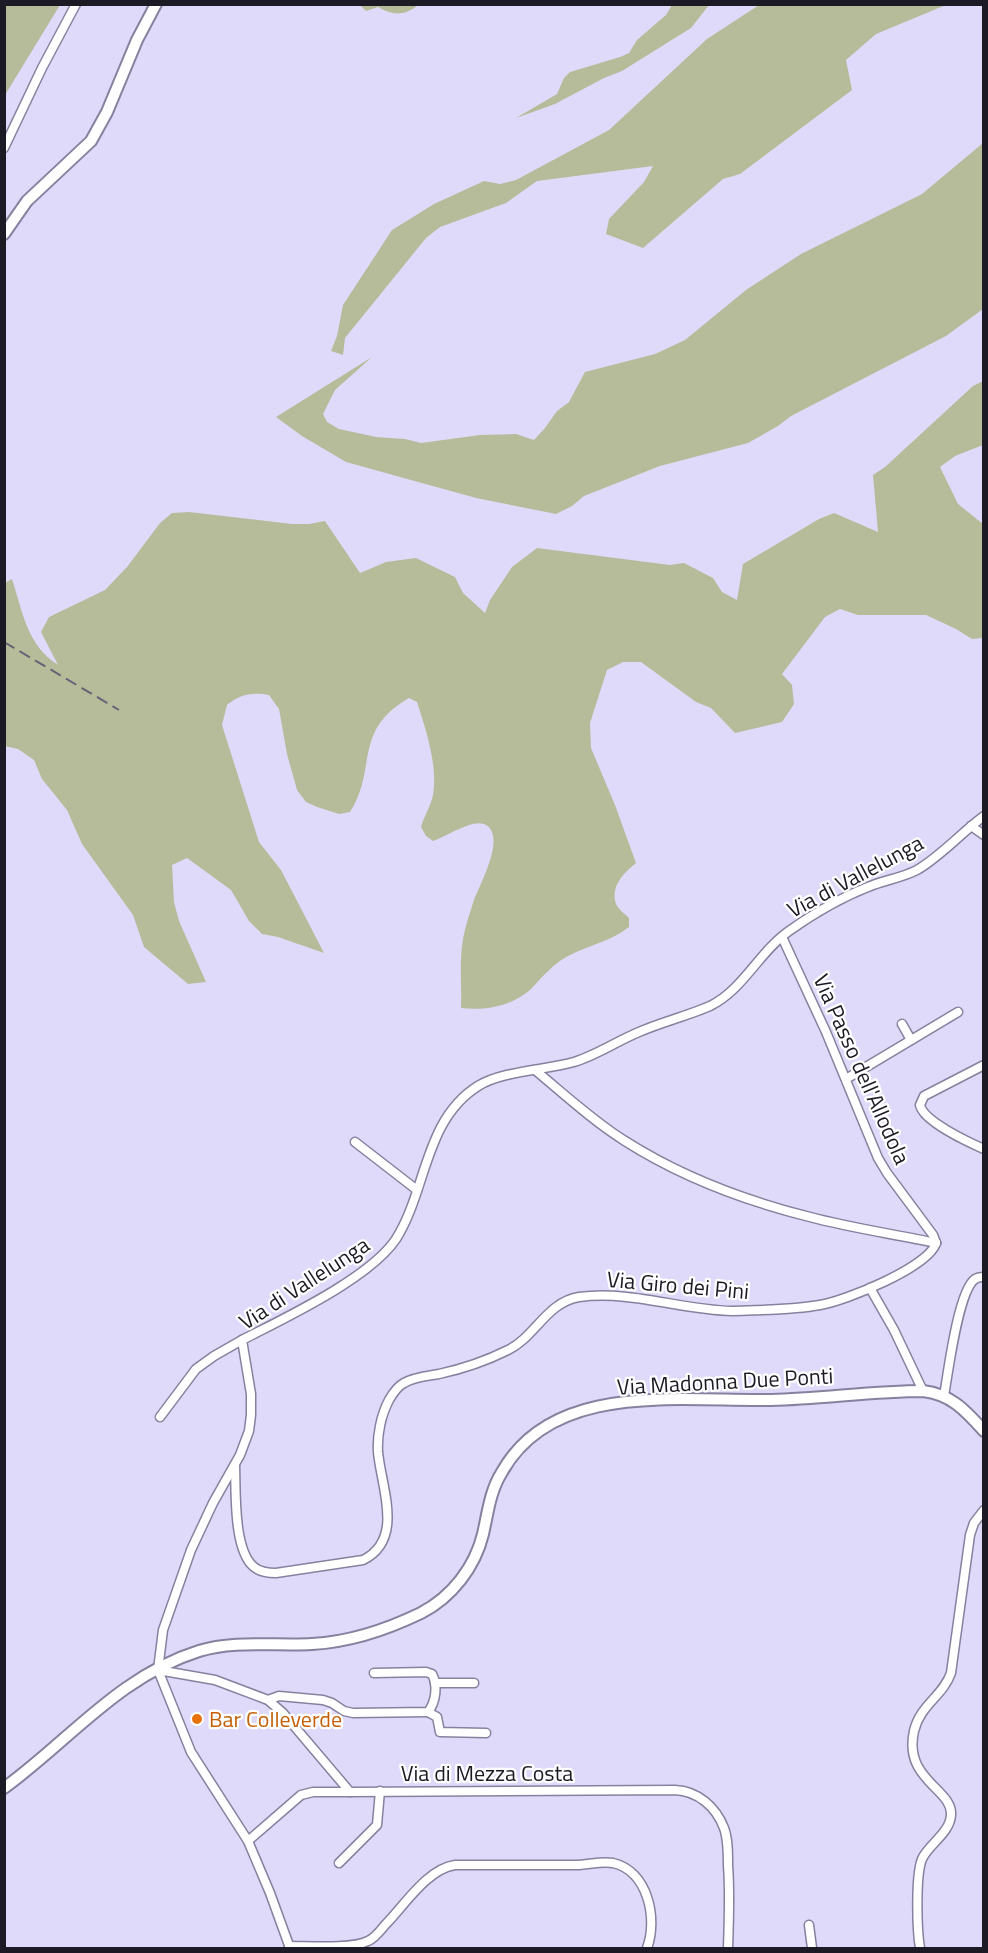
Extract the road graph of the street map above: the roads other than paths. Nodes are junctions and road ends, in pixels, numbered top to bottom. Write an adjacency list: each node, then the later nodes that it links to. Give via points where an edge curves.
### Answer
1 (76, 4): 3 (street)
2 (156, 4): 4 (main road, via 91,141 27,201)
3 (4, 148)
4 (4, 234)
5 (984, 816): 6 (street, Via di Vallelunga)
6 (970, 826): 7 (street); 8 (street, Via di Vallelunga, via 919,868 848,896)
7 (984, 835)
8 (782, 936): 13 (street, Via di Vallelunga, via 716,1003 640,1031 582,1059); 14 (street, Via Passo dell'Allodola)
9 (958, 1012): 11 (street)
10 (902, 1024): 11 (street)
11 (911, 1040): 14 (street)
12 (984, 1065): 16 (street, via 924,1096 920,1105 925,1115)
13 (535, 1070): 17 (street, Via di Vallelunga, via 484,1083 459,1102 437,1135); 18 (street, via 622,1140 688,1174 804,1216)
14 (846, 1079): 18 (street, Via Passo dell'Allodola, via 882,1164)
15 (355, 1142): 17 (street)
16 (984, 1149)
17 (417, 1190): 21 (street, Via di Vallelunga, via 397,1236 373,1263 340,1286)
18 (936, 1243): 20 (street, Via Giro dei Pini, via 912,1267)
19 (984, 1277): 23 (street, via 973,1281 961,1308)
20 (870, 1288): 22 (street); 26 (street, Via Giro dei Pini, via 819,1305 732,1311 635,1298 577,1298 558,1306 508,1350 407,1381 390,1398 379,1436 388,1510 386,1531 374,1552 360,1561 276,1573 253,1567 240,1540)
21 (242, 1340): 24 (street, via 196,1369); 26 (street, Via di Vallelunga, via 251,1418 245,1445)
22 (923, 1391): 23 (main road, Via Madonna Due Ponti); 28 (main road, Via Madonna Due Ponti, via 772,1400 649,1400 563,1417 533,1435 509,1460 492,1491 476,1556 457,1584 431,1607 347,1639 316,1644 218,1647 189,1654)
23 (944, 1396): 25 (main road, Via Madonna Due Ponti, via 959,1404)
24 (160, 1417)
25 (984, 1431)
26 (235, 1464): 28 (street, Via di Vallelunga, via 187,1560 163,1630)
27 (984, 1509): 45 (street, via 970,1534 951,1673 919,1717 912,1740 916,1765 948,1803 951,1814 919,1868)
28 (158, 1670): 32 (street, via 215,1680); 35 (main road, Via Madonna Due Ponti, via 101,1705); 38 (street, via 191,1752)
29 (374, 1673): 30 (street, via 430,1672)
30 (435, 1683): 31 (street); 33 (street, via 435,1699)
31 (474, 1683)
32 (268, 1700): 33 (street, via 279,1696 323,1700 353,1713); 37 (street)
33 (428, 1712): 34 (street, via 436,1717 440,1732)
34 (486, 1733)
35 (4, 1788)
36 (380, 1791): 37 (street, Via di Mezza Costa); 39 (street, via 376,1827); 43 (street, Via di Mezza Costa, via 675,1790 694,1794 719,1817 725,1833)
37 (350, 1792): 38 (street, Via di Mezza Costa, via 301,1795)
38 (248, 1842): 41 (street)
39 (339, 1863)
40 (809, 1925): 44 (street)
41 (290, 1947): 42 (street, via 369,1941 426,1880 446,1867 614,1863 629,1872 646,1893 651,1924)
42 (647, 1948)
43 (728, 1948)
44 (812, 1948)
45 (920, 1948)

